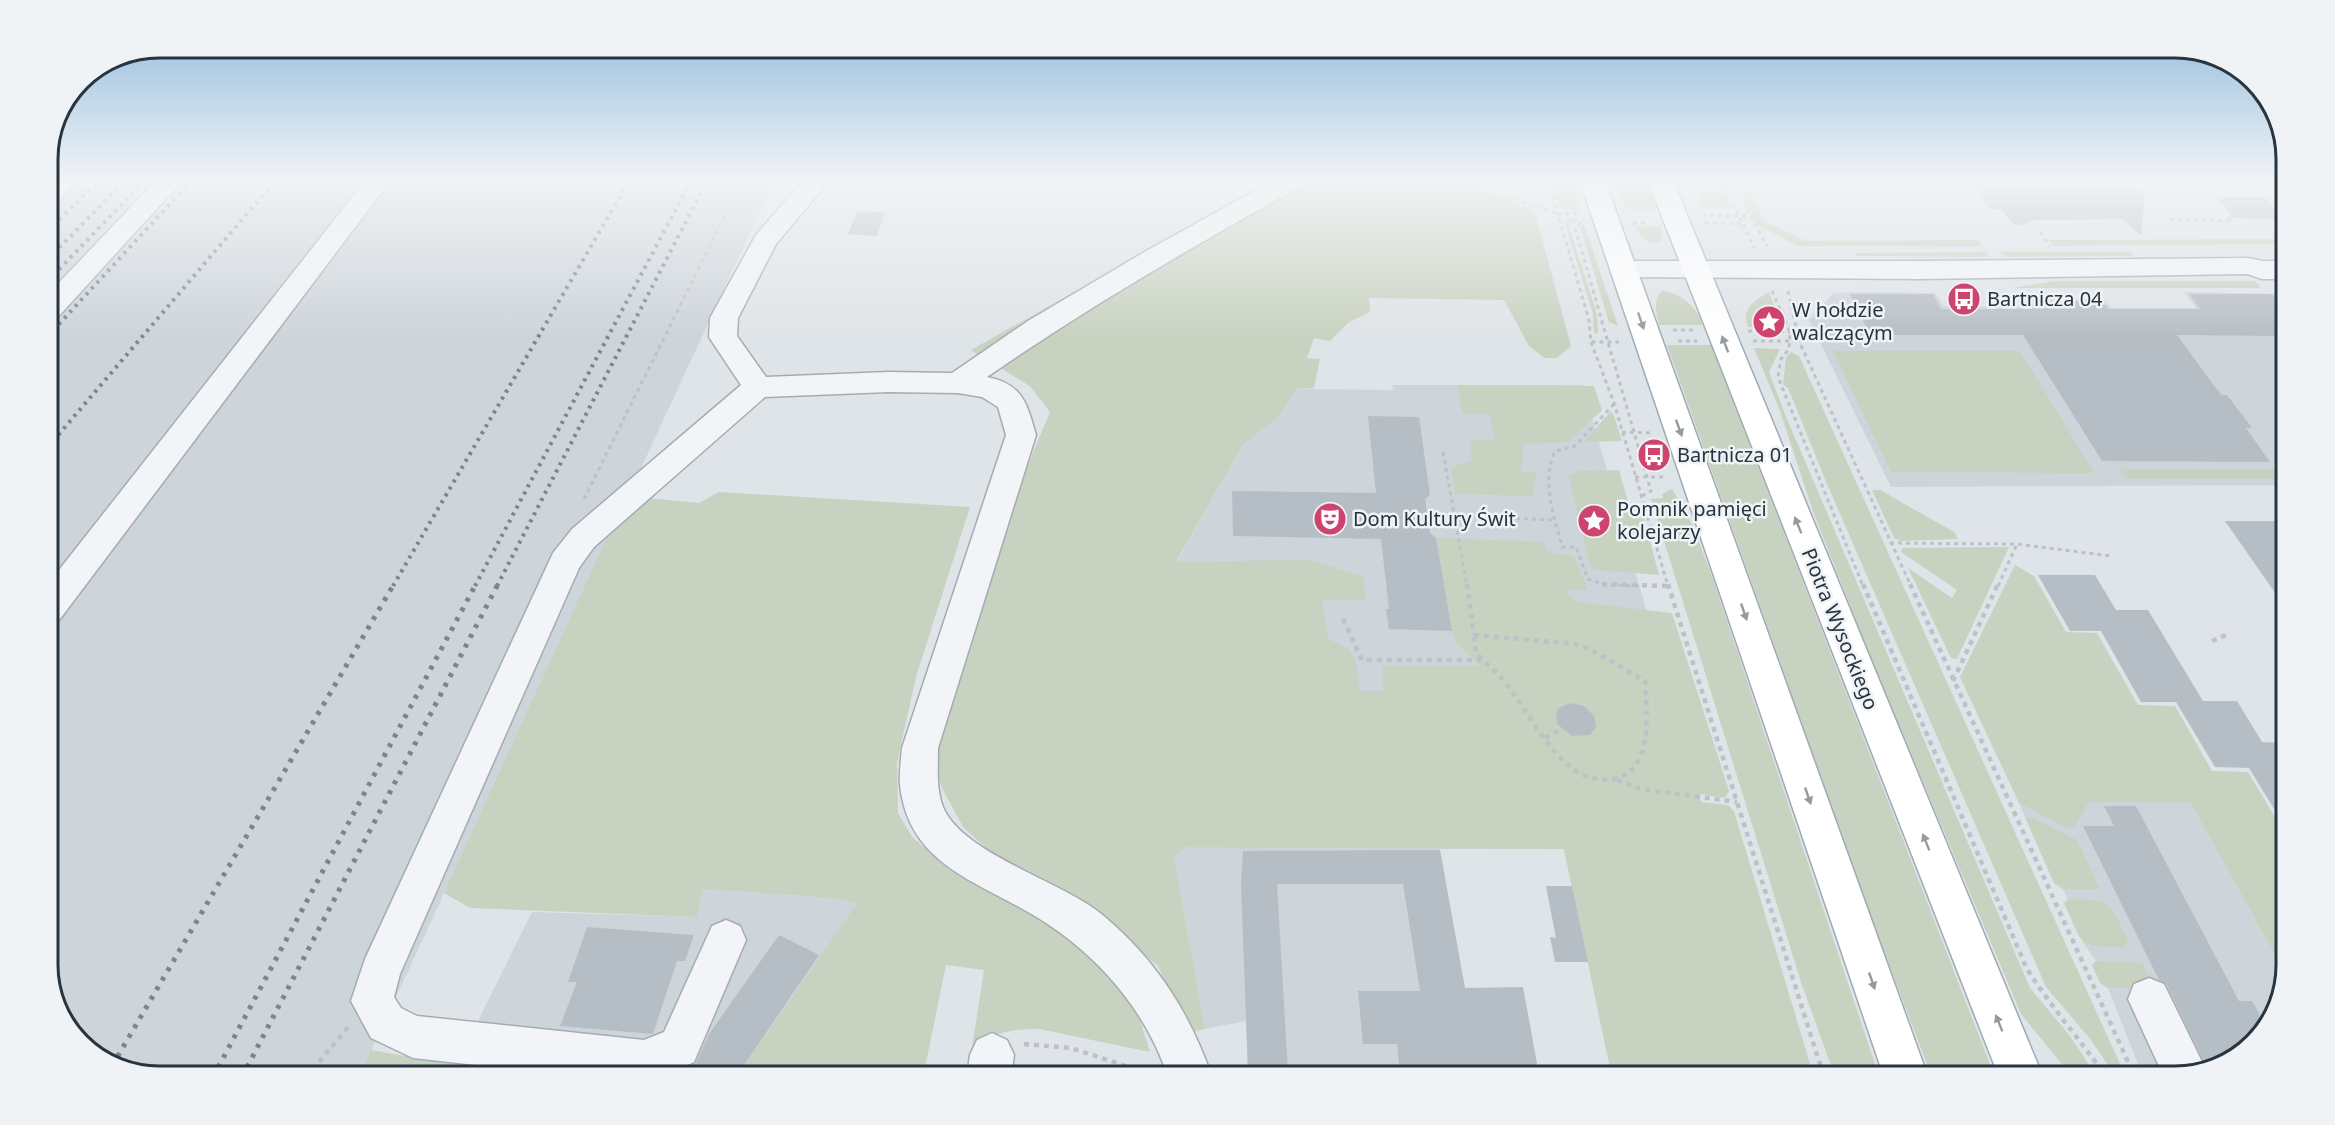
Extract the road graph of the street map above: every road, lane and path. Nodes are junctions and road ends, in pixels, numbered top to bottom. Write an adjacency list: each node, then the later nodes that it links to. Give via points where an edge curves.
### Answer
1 (121, 234): 18 (street)
2 (338, 234): 35 (street)
3 (716, 234): 32 (path, via 582,502 575,531)
4 (772, 234): 21 (street, via 724,318 723,337)
5 (1197, 234): 20 (street, via 1048,322)
6 (1610, 234): 14 (main road)
7 (1681, 234): 15 (main road, Piotra Wysockiego)
8 (1751, 234): 16 (path)
9 (1755, 234): 16 (path)
10 (2041, 234): 11 (path)
11 (2046, 240)
12 (2276, 260): 13 (street)
13 (2248, 266): 16 (street); 17 (street)
14 (1623, 269): 15 (street); 54 (main road, one-way to 54)
15 (1696, 270): 16 (street); 55 (main road, Piotra Wysockiego, one-way to 15)
16 (1771, 270): 30 (path, via 1791,300 1799,341); 56 (path, via 1790,332 1789,349 1781,359 1778,377 1824,493 2026,967 2049,1004 2072,1028)
17 (2276, 270)
18 (59, 299)
19 (1592, 342): 22 (path)
20 (958, 383): 21 (street); 52 (street, via 990,388 1011,401 1021,435 920,748 917,769 921,804 934,830 960,855 1061,910 1101,940 1138,979 1169,1026)
21 (758, 387): 32 (street)
22 (1614, 403): 23 (path); 29 (path, via 1575,446 1555,451 1547,464 1546,479)
23 (1622, 432): 24 (path, via 1651,433); 27 (path)
24 (1654, 444)
25 (1443, 452): 28 (path)
26 (1661, 466): 27 (path, via 1665,477)
27 (1635, 477): 34 (path)
28 (1452, 516): 29 (path); 37 (path)
29 (1556, 520): 34 (path, via 1562,547 1576,547 1588,579 1605,585)
30 (1890, 543): 31 (path); 41 (path)
31 (2017, 544): 33 (path); 41 (path)
32 (577, 546): 48 (street, via 566,562 380,973)
33 (2111, 556)
34 (1668, 586): 45 (path)
35 (59, 595)
36 (1343, 619): 40 (path, via 1344,632 1355,642 1362,660)
37 (1474, 635): 40 (path, via 1476,653); 44 (path, via 1575,644 1645,681 1647,716 1641,756 1632,773)
38 (2226, 635): 39 (path)
39 (2212, 641)
40 (1482, 660): 43 (path, via 1495,669)
41 (1953, 681): 57 (path)
42 (1561, 729): 43 (path)
43 (1545, 738): 44 (path, via 1576,772)
44 (1616, 780): 45 (path, via 1640,789)
45 (1737, 802): 53 (path)
46 (726, 940): 48 (street, via 679,1047 645,1062 413,1037 386,1023)
47 (2149, 999): 58 (street)
48 (372, 1001): 49 (path)
49 (316, 1066)
50 (991, 1066): 51 (path, via 1027,1043)
51 (1130, 1066)
52 (1187, 1066)
53 (1821, 1066)
54 (1902, 1066)
55 (2017, 1066)
56 (2098, 1066)
57 (2130, 1066)
58 (2181, 1066)

